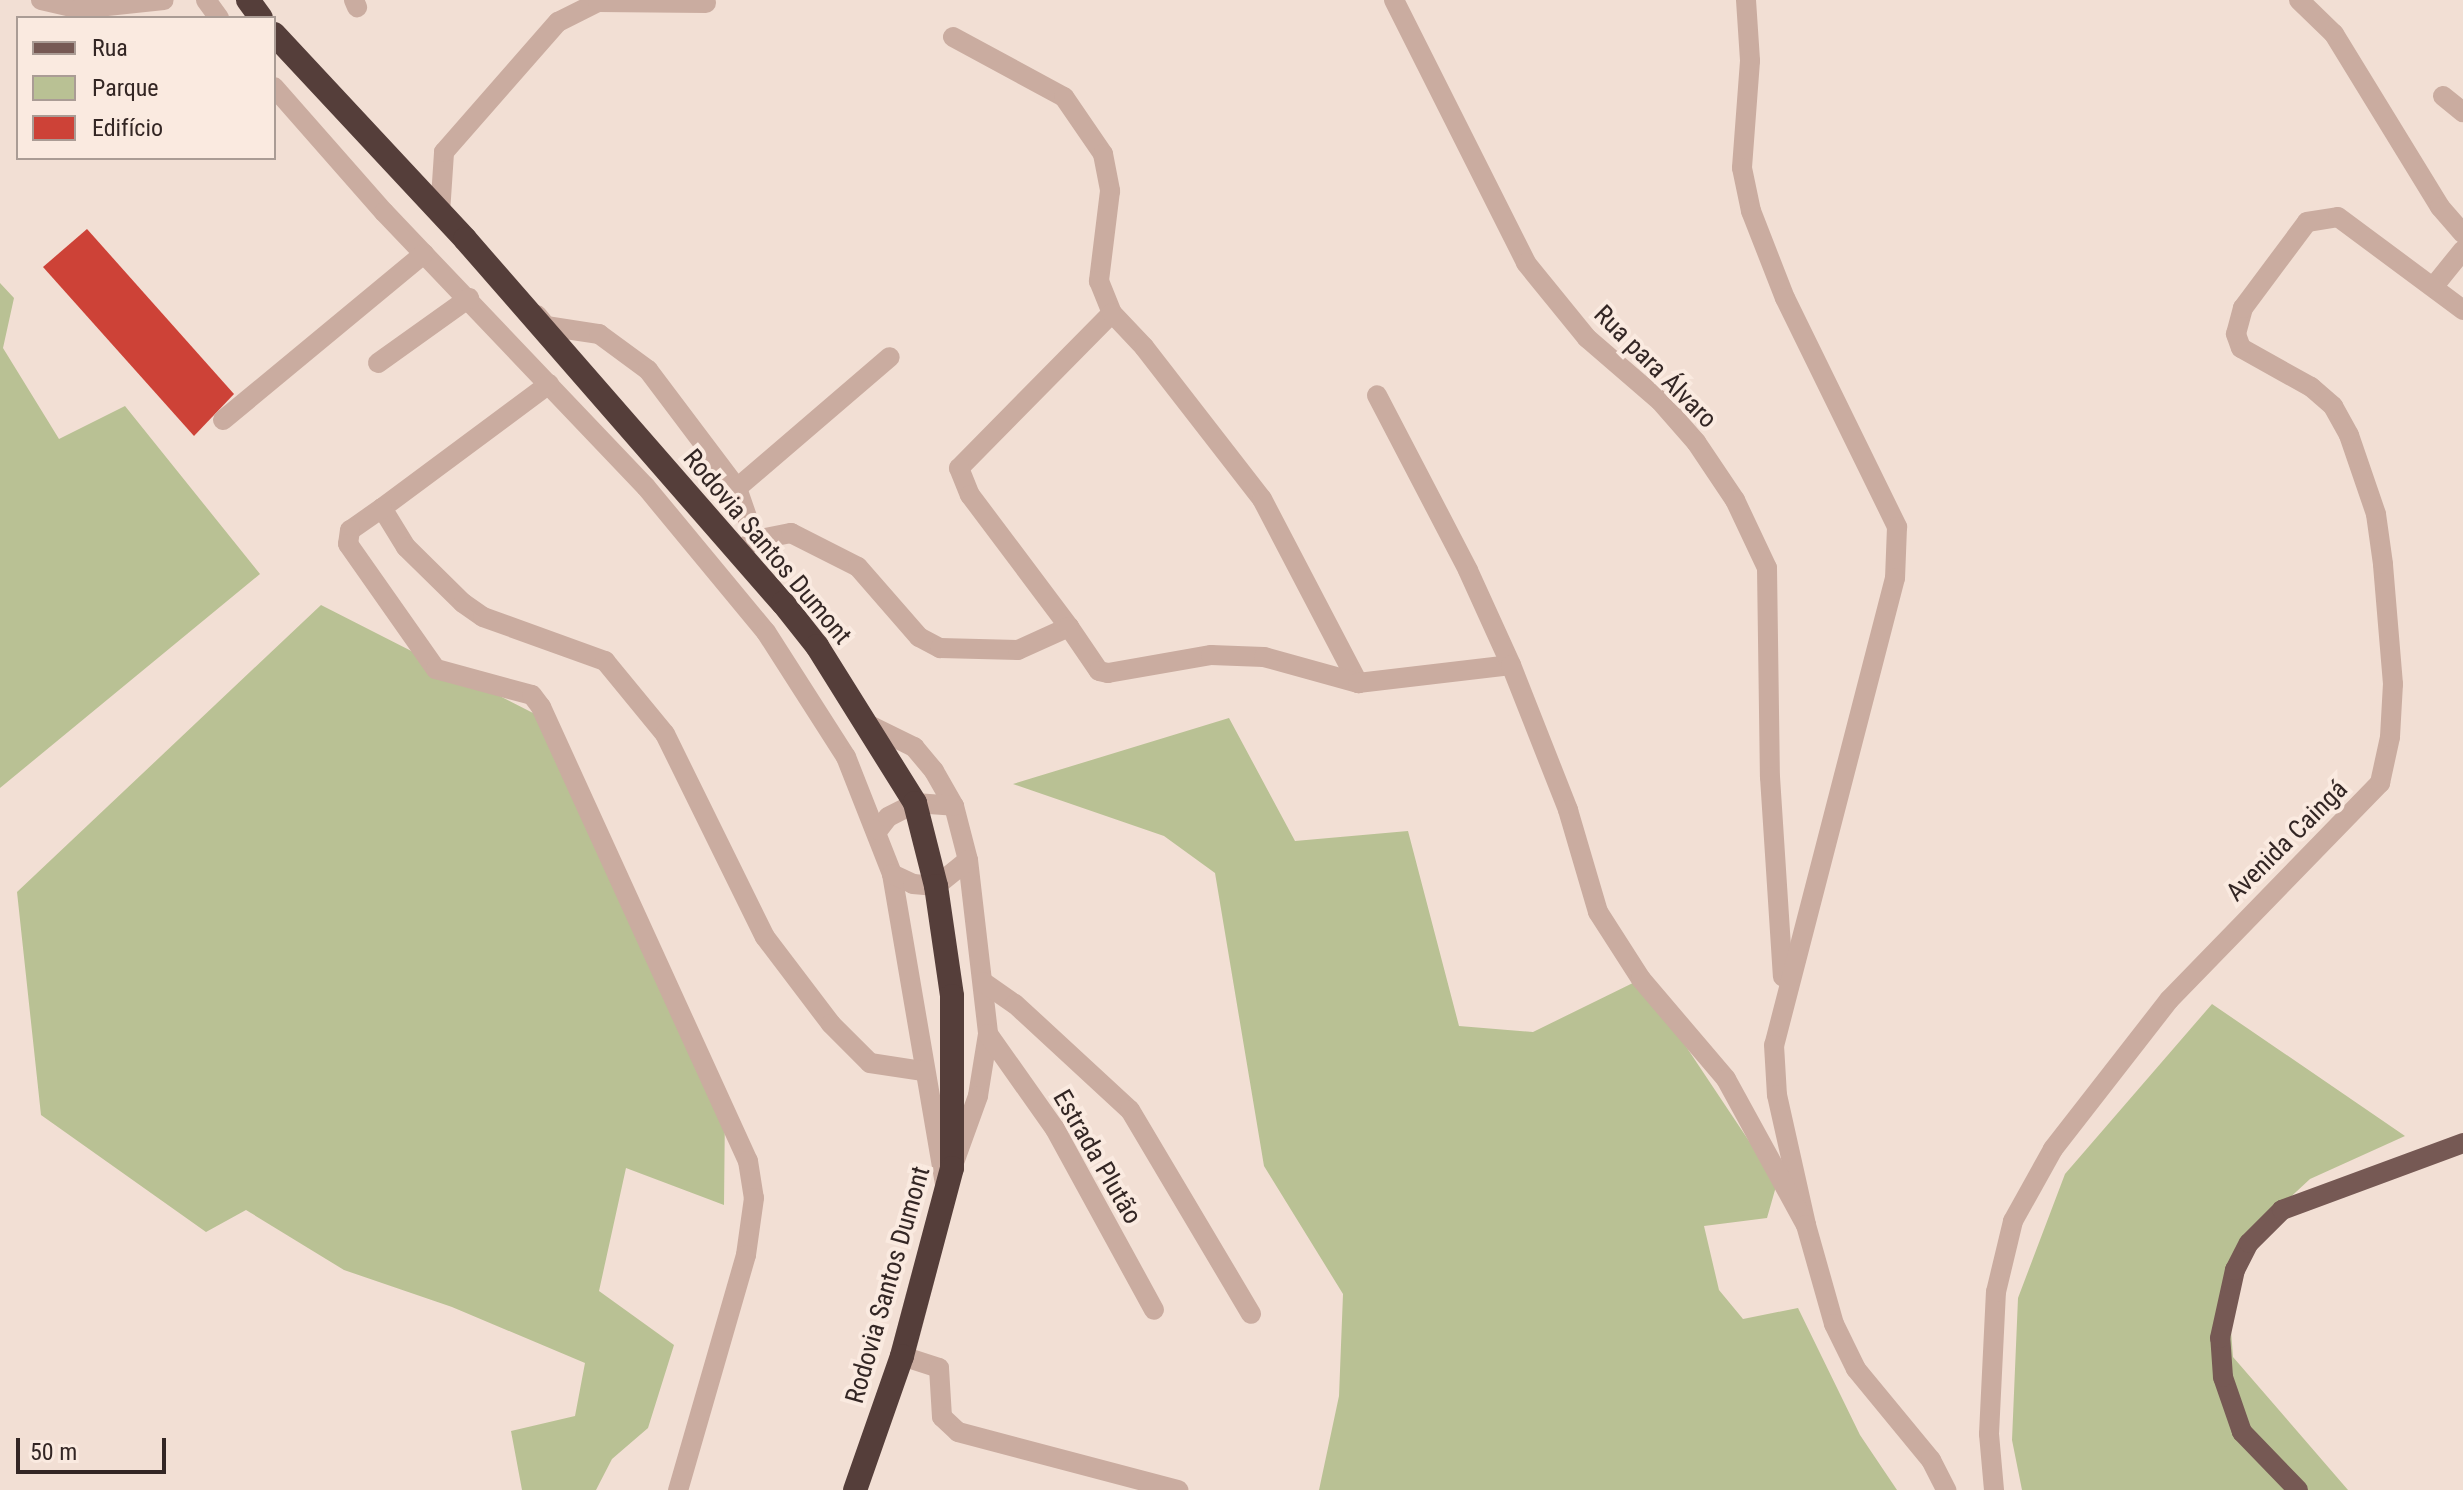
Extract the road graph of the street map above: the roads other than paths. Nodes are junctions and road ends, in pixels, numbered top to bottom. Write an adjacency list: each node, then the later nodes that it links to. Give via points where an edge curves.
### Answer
1 (41, 0): 2 (street, via 79,9)
2 (164, 0)
3 (1394, 0): 40 (street, Rua para Álvaro, via 1526,263 1587,338 1660,401 1696,442 1735,500 1767,568 1770,777)
4 (1746, 0): 40 (street, via 1750,61 1742,168 1751,211 1785,298 1897,527 1895,578)
5 (2299, 0): 13 (street, via 2334,34 2440,207)
6 (706, 3): 12 (street, via 598,2 558,22 444,152)
7 (276, 36): 12 (highway, Rodovia Santos Dumont)
8 (953, 37): 20 (street, via 1064,97 1090,127 1103,154 1110,191 1099,263 1100,294)
9 (276, 89): 16 (street)
10 (2443, 96): 11 (street)
11 (2463, 112)
12 (440, 213): 14 (highway, Rodovia Santos Dumont)
13 (2463, 233)
14 (465, 239): 26 (street, via 546,326 599,334 648,370); 28 (highway, Rodovia Santos Dumont)
15 (2463, 250): 17 (street)
16 (424, 254): 18 (street); 25 (street)
17 (2434, 286): 19 (street); 54 (street, Avenida Caingá, via 2338,217 2307,222 2243,308 2236,334 2241,348 2256,360 2284,368 2333,406 2349,435 2376,514 2393,684 2380,783 2169,1000 2053,1149 2013,1221 1996,1292 1989,1434)
18 (469, 298): 22 (street); 23 (street)
19 (2463, 310)
20 (1112, 313): 29 (street, via 959,468 970,495); 31 (street, via 1262,499)
21 (890, 357): 26 (street)
22 (378, 363)
23 (549, 384): 27 (street); 35 (street, via 646,487 766,632 846,757)
24 (1377, 395): 30 (street)
25 (223, 420)
26 (737, 488): 28 (street)
27 (382, 508): 42 (street, via 406,547 473,610 605,661 665,734 765,937 831,1024 870,1063); 50 (street, via 350,530 348,544 436,669 532,695 541,707 748,1161 754,1198 746,1255)
28 (747, 546): 29 (street, via 791,533 841,555 873,578 919,637 940,648 1018,650); 32 (highway, Rodovia Santos Dumont)
29 (1069, 627): 31 (street, via 1099,671 1108,673 1184,657 1238,655)
30 (1511, 665): 31 (street); 46 (street, via 1568,810 1598,912 1641,979 1726,1079)
31 (1358, 683)
32 (865, 723): 33 (highway, Rodovia Santos Dumont); 34 (street, via 914,747)
33 (915, 803): 34 (street); 35 (street, via 888,817); 38 (highway, Rodovia Santos Dumont)
34 (954, 806): 36 (street)
35 (878, 830): 37 (street)
36 (968, 860): 38 (street); 39 (street)
37 (892, 874): 38 (street, via 913,884); 42 (street)
38 (936, 886): 44 (highway, Rodovia Santos Dumont, via 952,996)
39 (983, 982): 41 (street); 48 (street, via 1015,1004 1130,1110)
40 (1784, 993): 46 (street, via 1774,1045 1777,1095)
41 (988, 1034): 44 (street, via 978,1096); 47 (street, Estrada Plutão, via 1055,1129)
42 (923, 1071): 45 (street)
43 (2463, 1143): 55 (main road, via 2282,1210 2249,1243 2235,1270 2220,1338 2232,1409 2252,1446)
44 (952, 1168): 45 (highway, Rodovia Santos Dumont)
45 (947, 1195): 49 (highway, Rodovia Santos Dumont)
46 (1806, 1225): 53 (street, via 1834,1324 1856,1369 1931,1460)
47 (1154, 1310)
48 (1251, 1314)
49 (902, 1356): 51 (highway, Rodovia Santos Dumont); 52 (street, via 939,1368 942,1417 958,1432)
50 (678, 1490)
51 (855, 1490)
52 (1178, 1490)
53 (1946, 1490)
54 (1994, 1490)
55 (2298, 1490)

